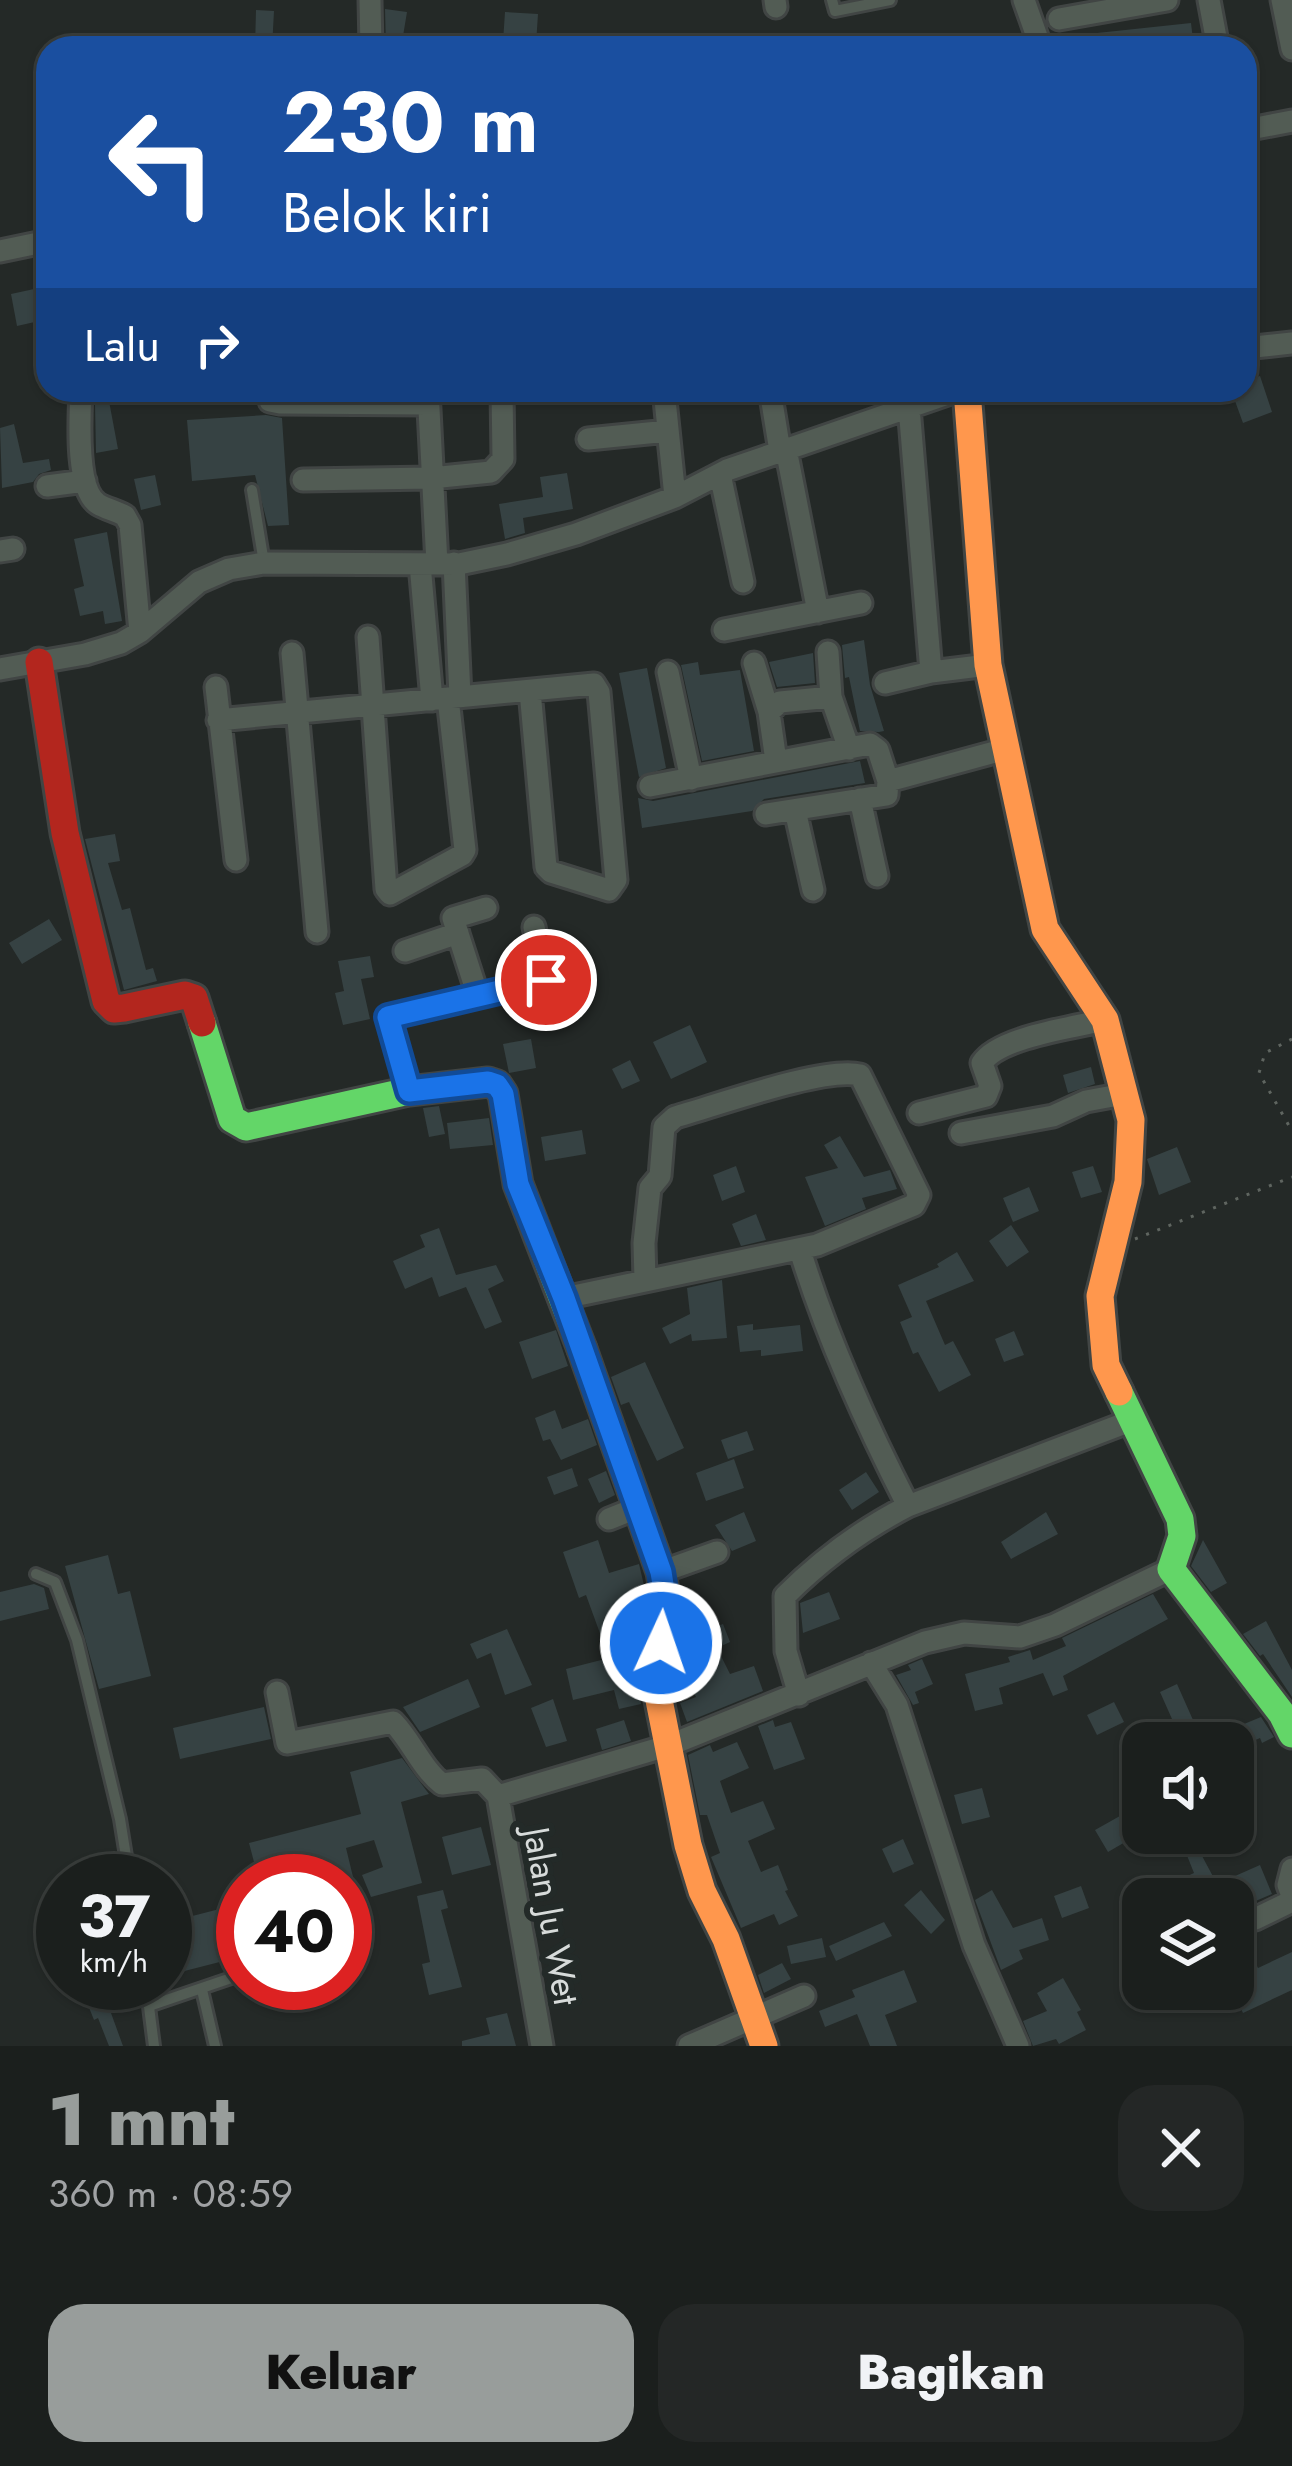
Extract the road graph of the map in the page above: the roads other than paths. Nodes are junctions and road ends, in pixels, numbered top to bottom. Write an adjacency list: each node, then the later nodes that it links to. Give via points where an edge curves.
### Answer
1 (370, 0): 9 (street)
2 (832, 0): 3 (lane, via 835,10)
3 (890, 0)
4 (1024, 0): 10 (street)
5 (1166, 0): 8 (street)
6 (1209, 0): 11 (street)
7 (1282, 0): 12 (street)
8 (1059, 20)
9 (371, 36)
10 (1037, 36)
11 (1216, 36)
12 (1292, 48)
13 (1292, 121): 14 (street)
14 (1257, 128)
15 (36, 244): 16 (street)
16 (0, 251)
17 (1292, 343): 18 (street)
18 (1257, 347)
19 (82, 402): 33 (street)
20 (428, 402): 31 (street)
21 (502, 402): 31 (street, via 500,467)
22 (665, 402): 27 (street)
23 (773, 402): 29 (street)
24 (925, 402): 26 (street)
25 (964, 402): 49 (street)
26 (909, 407): 29 (street); 52 (street)
27 (668, 431): 28 (street); 36 (street)
28 (588, 439)
29 (783, 450): 30 (street); 41 (street)
30 (720, 474): 36 (street); 39 (street)
31 (431, 478): 32 (street); 38 (street)
32 (303, 480)
33 (85, 481): 34 (street); 43 (street, via 97,503 130,525)
34 (47, 486)
35 (252, 490): 37 (lane)
36 (676, 497): 38 (street, via 507,554)
37 (264, 563): 38 (street); 43 (street, via 200,582)
38 (437, 564): 57 (street); 57 (street)
39 (743, 582)
40 (861, 603): 41 (street)
41 (818, 612): 42 (street)
42 (724, 631)
43 (140, 632): 47 (street)
44 (368, 638): 58 (street)
45 (828, 652): 56 (street)
46 (292, 653): 59 (street)
47 (39, 662): 50 (street); 81 (street, via 44,727 106,1001 130,1010 178,994 194,998 238,1125)
48 (754, 663): 60 (street)
49 (988, 665): 52 (street); 62 (street)
50 (0, 669)
51 (668, 672): 65 (street)
52 (931, 672): 53 (street)
53 (885, 683)
54 (216, 687): 61 (street)
55 (530, 691): 55 (street, via 586,682 598,692 616,880 609,890 546,867); 57 (street)
56 (831, 697): 60 (street, via 781,702); 63 (street)
57 (446, 698): 58 (street); 58 (street, via 464,850 395,895 386,890)
58 (374, 705): 59 (street)
59 (296, 712): 61 (street); 76 (street)
60 (769, 712): 64 (street)
61 (218, 720): 71 (street)
62 (1006, 748): 66 (street); 80 (street, via 1045,929)
63 (849, 749): 64 (street); 66 (street, via 876,746)
64 (776, 761): 65 (street)
65 (691, 778): 67 (street)
66 (888, 781): 68 (street, via 886,795)
67 (650, 786)
68 (860, 800): 69 (street); 72 (street)
69 (795, 809): 70 (street); 73 (street)
70 (766, 814)
71 (236, 860)
72 (877, 876)
73 (813, 890)
74 (486, 908): 77 (street, via 453,918)
75 (533, 927): 79 (street, via 548,989)
76 (317, 932)
77 (458, 934): 78 (street); 79 (street)
78 (405, 951)
79 (478, 996): 81 (street, via 388,1017)
80 (1106, 1020): 82 (street); 83 (street, via 1004,1046 982,1063 986,1096)
81 (409, 1091): 87 (street, via 497,1085 518,1184)
82 (1124, 1094): 84 (street); 88 (street, via 1128,1182 1100,1296 1106,1365)
83 (919, 1113)
84 (961, 1133)
85 (800, 1250): 86 (street); 86 (street, via 919,1200 860,1075 783,1088 675,1117 664,1127 660,1176 650,1188); 89 (street, via 816,1304)
86 (645, 1280): 87 (street)
87 (564, 1298): 90 (street)
88 (1133, 1420): 89 (street); 93 (street, via 1182,1527)
89 (908, 1506): 98 (street, via 863,1529 785,1596 786,1652)
90 (639, 1507): 91 (street); 94 (street)
91 (609, 1519)
92 (717, 1552): 94 (street)
93 (1172, 1569): 96 (street, via 1020,1637 964,1633); 99 (street)
94 (661, 1572): 100 (street, via 667,1609 658,1694)
95 (36, 1574): 102 (lane, via 56,1582 77,1640)
96 (871, 1663): 98 (street); 117 (street, via 896,1705 974,1946)
97 (277, 1692): 101 (street, via 287,1744 393,1722 436,1782 482,1779)
98 (799, 1695): 100 (street)
99 (1292, 1734)
100 (670, 1745): 101 (street); 111 (street, via 702,1891)
101 (498, 1796): 114 (street, Jalan Ju Wet)
102 (126, 1854)
103 (1292, 1869): 104 (street)
104 (1292, 1899): 105 (street)
105 (1255, 1919)
106 (216, 1985): 107 (lane)
107 (202, 1990): 108 (lane); 113 (lane)
108 (192, 1993)
109 (804, 1996): 111 (street)
110 (150, 2010): 112 (lane)
111 (754, 2018): 115 (street); 116 (street)
112 (154, 2046)
113 (215, 2046)
114 (542, 2046)
115 (689, 2046)
116 (764, 2046)
117 (1018, 2046)

